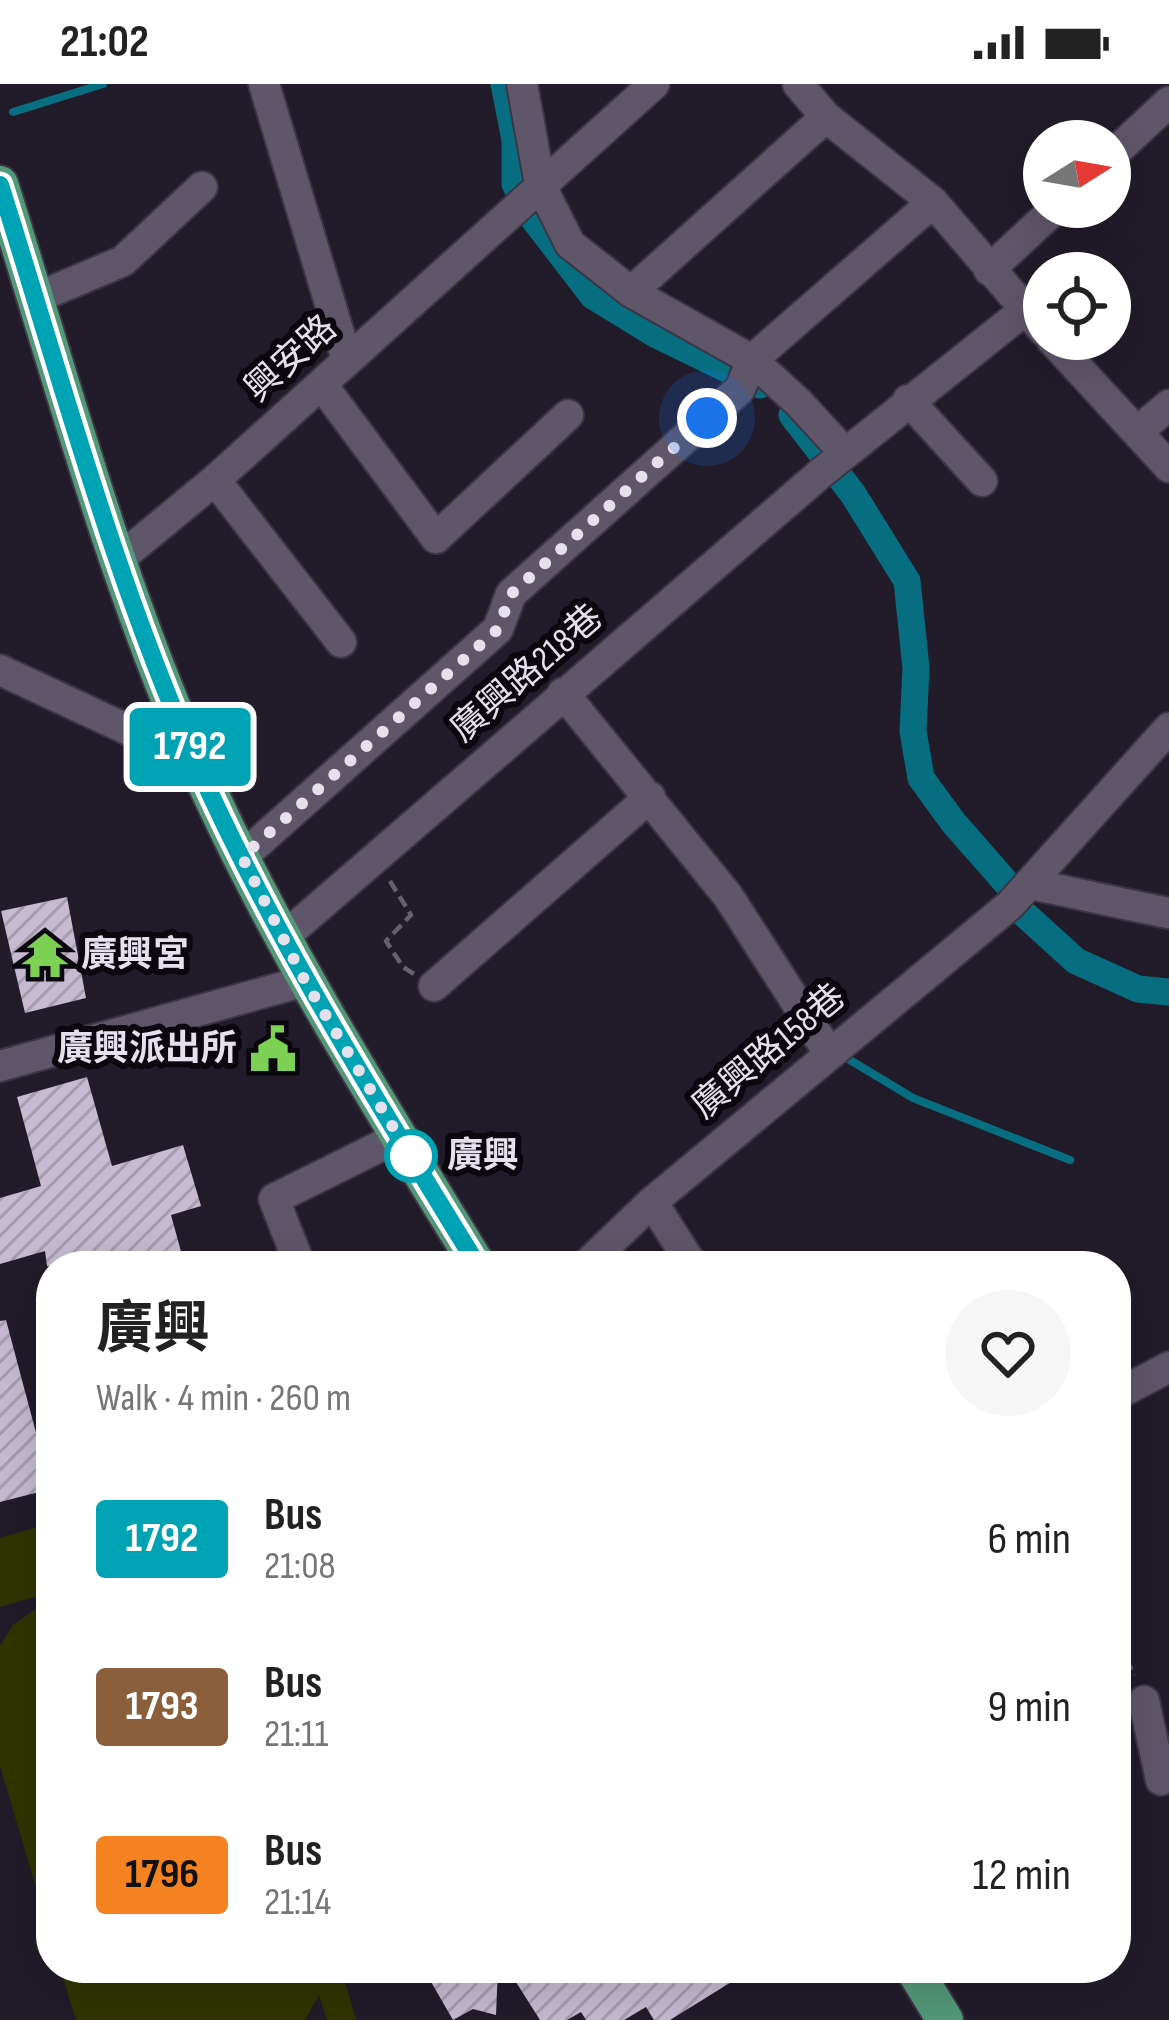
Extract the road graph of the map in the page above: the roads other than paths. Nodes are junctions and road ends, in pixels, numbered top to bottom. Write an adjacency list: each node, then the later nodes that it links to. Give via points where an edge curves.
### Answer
1 (264, 84): 18 (street)
2 (522, 84): 9 (street)
3 (654, 84): 9 (street)
4 (798, 84): 6 (street)
5 (1169, 102): 7 (street)
6 (826, 117): 11 (street); 14 (street)
7 (1131, 137)
8 (0, 184): 15 (main road)
9 (540, 184): 14 (street, via 570,244); 18 (street, 興安路)
10 (202, 188): 15 (street, via 123,261)
11 (933, 202): 13 (street); 20 (street)
12 (1034, 228): 13 (street)
13 (989, 270): 16 (street)
14 (632, 292): 20 (street)
15 (36, 298): 30 (main road)
16 (1023, 308)
17 (1023, 327): 22 (street, 廣興路218巷)
18 (347, 360): 21 (street, 興安路)
19 (1071, 360): 25 (street)
20 (746, 375): 26 (street, via 799,402); 37 (street, via 511,594 498,629)
21 (322, 385): 24 (street, via 436,538); 28 (street, 興安路)
22 (908, 400): 26 (street, 廣興路218巷); 29 (street)
23 (1169, 405): 25 (street)
24 (568, 415)
25 (1137, 432): 27 (street)
26 (833, 463): 33 (street, 廣興路218巷)
27 (1169, 467)
28 (215, 479): 30 (street, 興安路); 31 (street)
29 (982, 481)
30 (118, 560): 35 (main road)
31 (341, 642)
32 (0, 670): 35 (street)
33 (563, 693): 36 (street); 40 (street, 廣興路218巷)
34 (1167, 733): 38 (street, 廣興路158巷)
35 (195, 760): 37 (main road)
36 (650, 797): 42 (street); 43 (street, via 728,896)
37 (242, 857): 40 (main road)
38 (1020, 894): 39 (street); 43 (street, 廣興路158巷)
39 (1168, 913)
40 (285, 936): 41 (main road)
41 (305, 981): 44 (street); 45 (main road)
42 (434, 986)
43 (829, 1053): 46 (street, 廣興路158巷)
44 (0, 1066)
45 (399, 1137): 47 (street, via 274,1199); 48 (main road)
46 (652, 1202): 49 (street, 廣興路158巷); 50 (street)
47 (294, 1251)
48 (469, 1251)
49 (600, 1251)
50 (683, 1251)
51 (1169, 1366): 52 (street)
52 (1131, 1387)
53 (1144, 1701): 54 (street)
54 (1166, 1782)
55 (922, 1983): 56 (main road)
56 (945, 2020)

